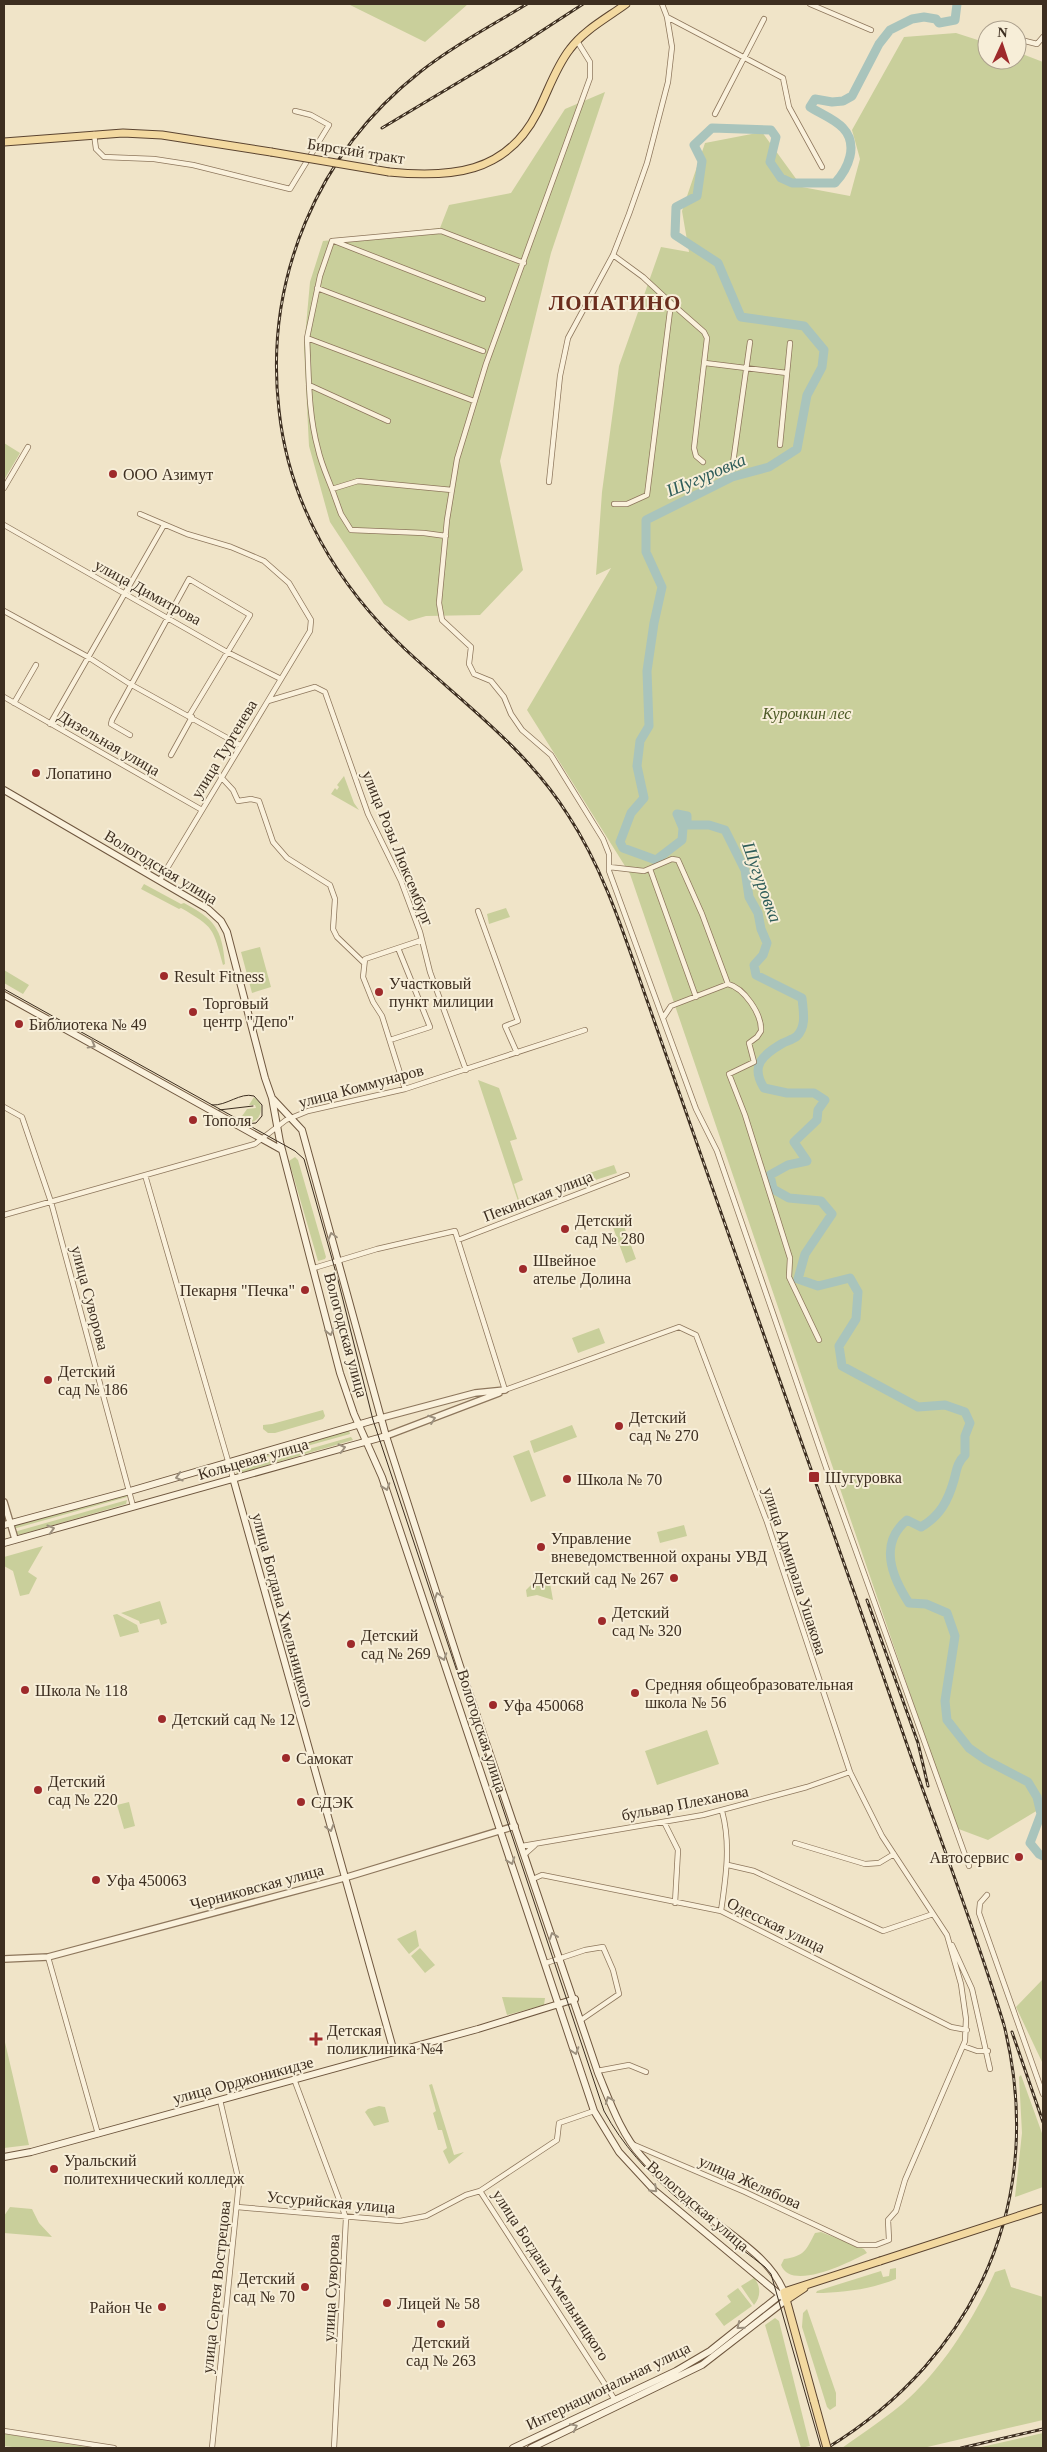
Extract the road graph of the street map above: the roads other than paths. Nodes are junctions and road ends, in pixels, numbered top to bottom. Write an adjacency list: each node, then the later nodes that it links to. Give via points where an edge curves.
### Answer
1 (626, 4): 8 (main road, Бирский тракт)
2 (662, 4): 4 (street)
3 (811, 4): 6 (street)
4 (667, 17): 10 (street); 17 (street, via 672,47 668,82 647,163)
5 (764, 19): 10 (street)
6 (871, 30)
7 (1043, 37): 9 (street, via 1037,44)
8 (577, 41): 13 (main road, Бирский тракт, bridge, via 560,63 530,126 520,139 484,165 459,172 389,172 162,135); 18 (street, via 590,62 590,78)
9 (1027, 42)
10 (745, 57): 12 (street); 15 (street, via 783,78 789,107)
11 (295, 111): 13 (street, via 311,115 329,126 290,189 184,163 104,157 96,148)
12 (715, 114)
13 (94, 134): 14 (main road, Бирский тракт)
14 (4, 142)
15 (822, 167)
16 (332, 241): 18 (street, via 441,230); 19 (street); 20 (street)
17 (613, 255): 21 (street); 36 (street, via 568,338 560,376)
18 (524, 263): 30 (street)
19 (317, 288): 22 (street); 25 (street)
20 (483, 299)
21 (672, 303): 26 (street, via 708,338); 40 (street, via 647,495 627,504)
22 (308, 338): 29 (street); 30 (street)
23 (750, 342): 27 (street)
24 (790, 342): 28 (street)
25 (483, 351)
26 (705, 363): 27 (street); 34 (street, via 694,448 696,456)
27 (746, 368): 28 (street); 35 (street)
28 (787, 373): 32 (street)
29 (309, 385): 31 (street); 38 (street, via 318,450)
30 (474, 401): 39 (street, via 457,459)
31 (388, 421)
32 (780, 445)
33 (28, 447): 37 (street)
34 (703, 462)
35 (733, 463)
36 (549, 482)
37 (4, 488)
38 (332, 489): 39 (street, via 358,481); 44 (street, via 351,530)
39 (452, 490): 44 (street)
40 (614, 504)
41 (140, 514): 43 (street)
42 (4, 525): 45 (street, улица Димитрова)
43 (164, 525): 45 (street); 51 (street, улица Тургенева, via 264,561 289,584 311,620 310,630)
44 (446, 536): 64 (street, via 439,603 442,620 471,647 469,664 474,674 491,681 522,730 551,755 603,839 609,854)
45 (124, 593): 47 (street, улица Димитрова); 49 (street)
46 (4, 612): 49 (street)
47 (169, 618): 48 (street, улица Димитрова); 48 (street, via 189,579 250,614); 52 (street)
48 (227, 652): 51 (street, улица Димитрова); 56 (street)
49 (88, 657): 52 (street); 57 (street)
50 (36, 665): 55 (street)
51 (281, 679): 54 (street, улица Тургенева)
52 (130, 684): 56 (street); 58 (street, via 111,724)
53 (4, 697): 55 (street, Дизельная улица)
54 (268, 701): 59 (street, улица Тургенева); 68 (street, улица Розы Люксембург, via 315,687 325,692 368,814 401,881)
55 (14, 703): 57 (street, Дизельная улица)
56 (191, 717): 59 (street); 60 (street)
57 (50, 724): 63 (street, Дизельная улица)
58 (130, 735)
59 (240, 745): 61 (street, улица Тургенева)
60 (171, 754)
61 (221, 777): 63 (street, улица Тургенева); 70 (street, via 238,801 259,801 273,842 287,858 330,885 335,899 334,929 337,937)
62 (4, 790): 66 (main road, Вологодская улица)
63 (202, 810): 66 (street, улица Тургенева)
64 (609, 867): 65 (street, via 637,871); 74 (street)
65 (650, 869): 71 (street, via 672,859 680,863); 73 (street)
66 (160, 880): 80 (main road, Вологодская улица, via 208,909 227,932)
67 (478, 911): 77 (street, via 518,1021 505,1026)
68 (422, 940): 69 (street); 78 (street, улица Розы Люксембург, via 430,972)
69 (398, 948): 70 (street, via 368,957); 76 (street, via 430,1027)
70 (364, 962): 76 (street, via 363,978)
71 (728, 984): 73 (street); 94 (street, via 737,987 746,997 760,1023 760,1035 750,1043 754,1062 729,1074 790,1258 789,1277)
72 (4, 995): 84 (main road, one-way to 84)
73 (696, 997): 74 (street, via 671,1006)
74 (663, 1018): 119 (street, via 696,1109 717,1151)
75 (585, 1030): 77 (street, улица Коммунаров)
76 (390, 1040): 79 (street)
77 (517, 1053): 78 (street, улица Коммунаров)
78 (466, 1070): 79 (street, улица Коммунаров)
79 (405, 1088): 82 (street, улица Коммунаров)
80 (272, 1098): 82 (main road, Вологодская улица); 83 (main road, Вологодская улица)
81 (4, 1107): 88 (street, улица Суворова, via 22,1117)
82 (291, 1118): 83 (street, улица Коммунаров); 91 (main road, Вологодская улица, one-way to 82, via 308,1147 302,1130)
83 (277, 1126): 84 (street, улица Коммунаров); 85 (main road, Вологодская улица)
84 (262, 1139): 85 (main road); 86 (street, улица Коммунаров, via 255,1144)
85 (282, 1150): 92 (main road, Вологодская улица)
86 (145, 1175): 88 (street, улица Коммунаров); 100 (street, улица Богдана Хмельницкого)
87 (627, 1176): 90 (street, Пекинская улица)
88 (51, 1202): 89 (street, улица Коммунаров); 102 (street, улица Суворова)
89 (4, 1214)
90 (458, 1240): 91 (street, via 455,1231); 95 (street)
91 (338, 1260): 92 (street); 96 (main road, Вологодская улица)
92 (314, 1268): 97 (main road, Вологодская улица, one-way to 97, via 340,1373 349,1403)
93 (696, 1335): 95 (street, Кольцевая улица, via 679,1327); 108 (street, улица Адмирала Ушакова, via 767,1522)
94 (819, 1340)
95 (505, 1390): 96 (street, Кольцевая улица, via 475,1393); 98 (street, Кольцевая улица, one-way to 95)
96 (381, 1418): 97 (main road, Кольцевая улица); 98 (main road, Вологодская улица)
97 (360, 1424): 99 (main road, Вологодская улица); 100 (main road, Кольцевая улица)
98 (386, 1436): 99 (main road, Кольцевая улица); 111 (main road, Вологодская улица, one-way to 98)
99 (368, 1442): 101 (main road, Кольцевая улица, one-way to 99); 112 (main road, Вологодская улица, one-way to 112)
100 (229, 1462): 101 (street, улица Богдана Хмельницкого); 102 (main road, Кольцевая улица, one-way to 102)
101 (233, 1478): 104 (main road, Кольцевая улица); 120 (main road, улица Богдана Хмельницкого, one-way to 120)
102 (130, 1491): 104 (street, улица Суворова); 105 (main road, Кольцевая улица)
103 (4, 1502): 105 (street)
104 (133, 1506): 106 (main road, Кольцевая улица, one-way to 104)
105 (7, 1524): 106 (street)
106 (15, 1539): 107 (main road, Кольцевая улица)
107 (4, 1543)
108 (850, 1772): 109 (street, бульвар Плеханова); 117 (street, улица Адмирала Ушакова)
109 (722, 1811): 110 (street, бульвар Плеханова); 118 (street)
110 (664, 1822): 114 (street, бульвар Плеханова); 123 (street, via 678,1850)
111 (515, 1826): 112 (street, Черниковская улица); 115 (main road, Вологодская улица)
112 (500, 1831): 120 (street, Черниковская улица); 130 (main road, Вологодская улица, one-way to 130)
113 (795, 1843): 117 (street, via 864,1864 879,1863)
114 (536, 1844): 115 (street, бульвар Плеханова); 116 (street)
115 (522, 1846): 116 (main road, Вологодская улица)
116 (525, 1854): 121 (main road, Вологодская улица)
117 (894, 1854): 125 (street, улица Адмирала Ушакова)
118 (728, 1865): 124 (street); 125 (street, via 754,1871 883,1931)
119 (969, 1866)
120 (344, 1878): 127 (street, Черниковская улица); 137 (main road, улица Богдана Хмельницкого)
121 (533, 1879): 123 (street, Одесская улица, via 542,1876); 128 (main road, Вологодская улица, one-way to 121)
122 (987, 1895): 142 (street, via 980,1903 979,1913)
123 (675, 1902): 124 (street, Одесская улица)
124 (721, 1911): 134 (street, Одесская улица, via 951,2028)
125 (933, 1914): 126 (street, улица Адмирала Ушакова)
126 (947, 1935): 134 (street, улица Адмирала Ушакова, via 961,1984); 136 (street, via 972,1988)
127 (48, 1957): 129 (street, Черниковская улица); 145 (street)
128 (561, 1958): 130 (street); 131 (main road, Вологодская улица); 133 (street, via 603,1947 613,1970 619,1994)
129 (4, 1959)
130 (546, 1963): 132 (main road, Вологодская улица)
131 (574, 1999): 132 (main road, улица Орджоникидзе); 133 (main road, Вологодская улица)
132 (559, 2004): 137 (main road, улица Орджоникидзе); 144 (main road, Вологодская улица, one-way to 144)
133 (581, 2020): 139 (main road, Вологодская улица)
134 (967, 2030): 135 (street)
135 (963, 2046): 136 (street); 146 (street, улица Желябова, via 905,2180 896,2211 888,2220 889,2240 876,2244 858,2245 746,2192)
136 (988, 2051): 138 (street)
137 (394, 2052): 141 (main road, улица Орджоникидзе)
138 (990, 2068)
139 (597, 2071): 140 (street, via 629,2065); 146 (main road, Вологодская улица, one-way to 139)
140 (646, 2072)
141 (294, 2079): 143 (main road, улица Орджоникидзе); 151 (street, улица Суворова)
142 (1043, 2094)
143 (220, 2100): 145 (main road, улица Орджоникидзе); 149 (street, улица Сергея Вострецова, via 239,2182)
144 (594, 2111): 148 (street, Уссурийская улица, via 559,2123 557,2140); 152 (main road, Вологодская улица, one-way to 152, via 619,2152 654,2190)
145 (98, 2134): 147 (main road, улица Орджоникидзе)
146 (631, 2144): 152 (main road, Вологодская улица, via 660,2176 767,2265)
147 (4, 2157)
148 (480, 2191): 151 (street, Уссурийская улица, via 426,2216 409,2220 390,2222); 153 (street, улица Богдана Хмельницкого)
149 (237, 2206): 151 (street, Уссурийская улица); 156 (street, улица Сергея Вострецова)
150 (1043, 2208): 152 (main road, bridge, via 810,2284)
151 (346, 2218): 157 (street, улица Суворова)
152 (783, 2296): 153 (main road, Интернациональная улица, one-way to 153, via 710,2351); 159 (main road, Интернациональная улица, one-way to 152, via 702,2365); 160 (main road, Вологодская улица, bridge)
153 (615, 2400): 158 (main road, Интернациональная улица)
154 (4, 2431): 155 (street)
155 (114, 2448)
156 (212, 2448)
157 (334, 2448)
158 (513, 2448)
159 (530, 2448)
160 (826, 2448)

